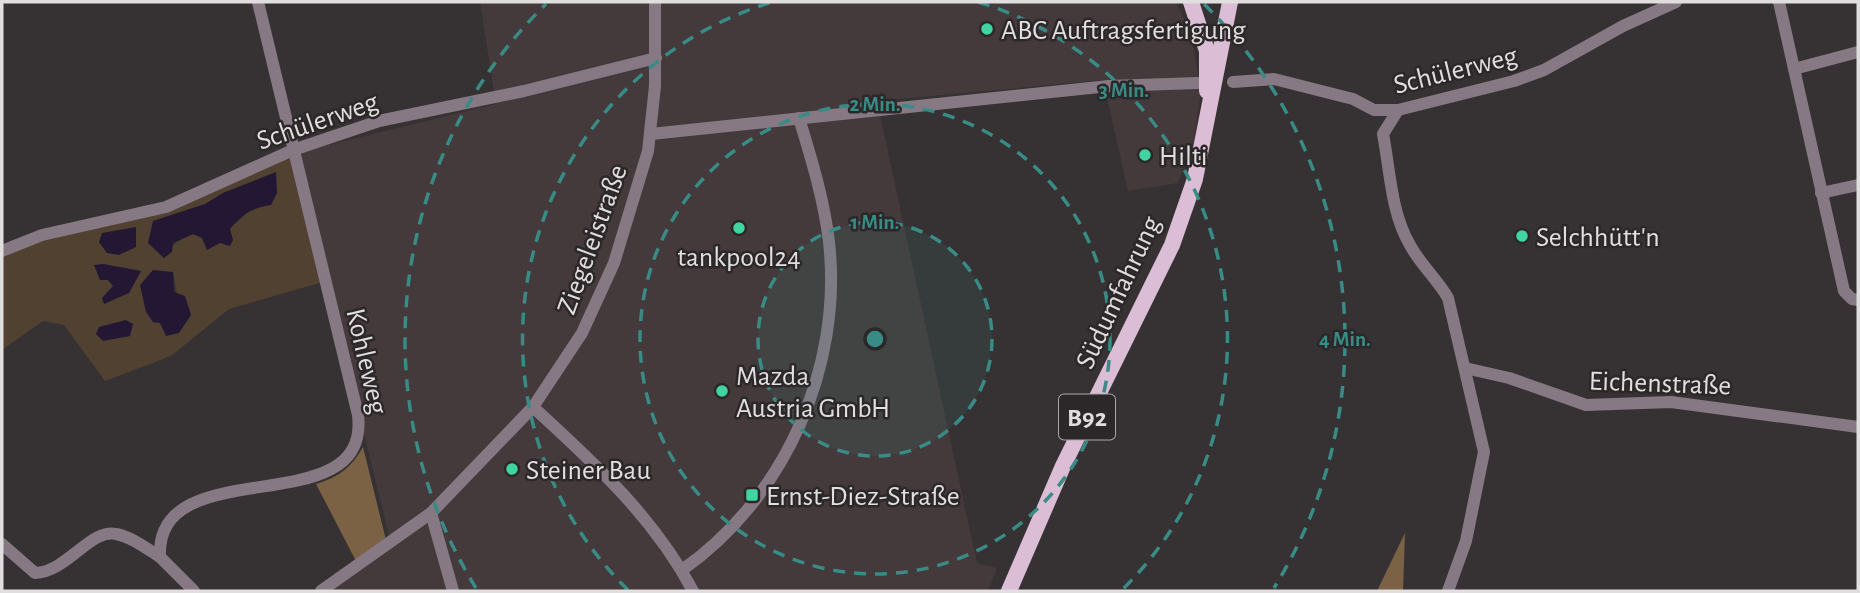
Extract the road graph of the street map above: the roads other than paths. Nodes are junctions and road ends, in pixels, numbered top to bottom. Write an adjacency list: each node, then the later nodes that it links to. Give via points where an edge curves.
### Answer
1 (258, 2): 20 (street, Kohleweg)
2 (655, 2): 10 (street, Ziegeleistraße)
3 (1191, 2): 19 (main road, B92, via 1207,51)
4 (1230, 2): 8 (main road, Südumfahrung / B92)
5 (1241, 2): 8 (main road, B92)
6 (1676, 2): 15 (street, Schülerweg, via 1544,70)
7 (1779, 2): 11 (street)
8 (1223, 45): 19 (main road, Südumfahrung / B92)
9 (1858, 52): 11 (street)
10 (656, 58): 17 (street, Ziegeleistraße); 20 (street, Schülerweg, via 379,121)
11 (1794, 69): 22 (street)
12 (1233, 82): 14 (street, Schülerweg, via 1274,79 1353,99)
13 (1198, 83): 16 (street, via 1109,86)
14 (1374, 110): 15 (street, Schülerweg); 18 (street)
15 (1398, 110): 18 (street)
16 (799, 118): 17 (street); 31 (street, via 822,200 831,264 827,325 814,389 791,445 761,492 723,538)
17 (652, 134): 26 (street, Ziegeleistraße, via 628,224 597,305)
18 (1383, 134): 25 (street, via 1400,225 1448,298)
19 (1202, 148): 36 (main road, Südumfahrung / B92, via 1172,245 1063,466)
20 (293, 150): 23 (street, Schülerweg, via 166,207 42,235); 30 (street, Kohleweg, via 358,415 359,437 345,459 323,473 217,495 182,511 162,532)
21 (1858, 185): 22 (street)
22 (1821, 193): 24 (street, via 1844,291)
23 (2, 251)
24 (1855, 299)
25 (1465, 368): 27 (street, Eichenstraße, via 1586,405 1671,402); 37 (street, via 1484,452 1466,541)
26 (533, 407): 28 (street, Ziegeleistraße); 31 (street, via 617,485)
27 (1858, 427)
28 (431, 513): 33 (street, Ziegeleistraße); 34 (street)
29 (2, 544): 30 (street, via 35,573 54,570 98,535 110,533)
30 (160, 557): 32 (street)
31 (682, 570): 35 (street)
32 (194, 591)
33 (321, 591)
34 (453, 591)
35 (694, 591)
36 (1009, 591)
37 (1448, 591)

